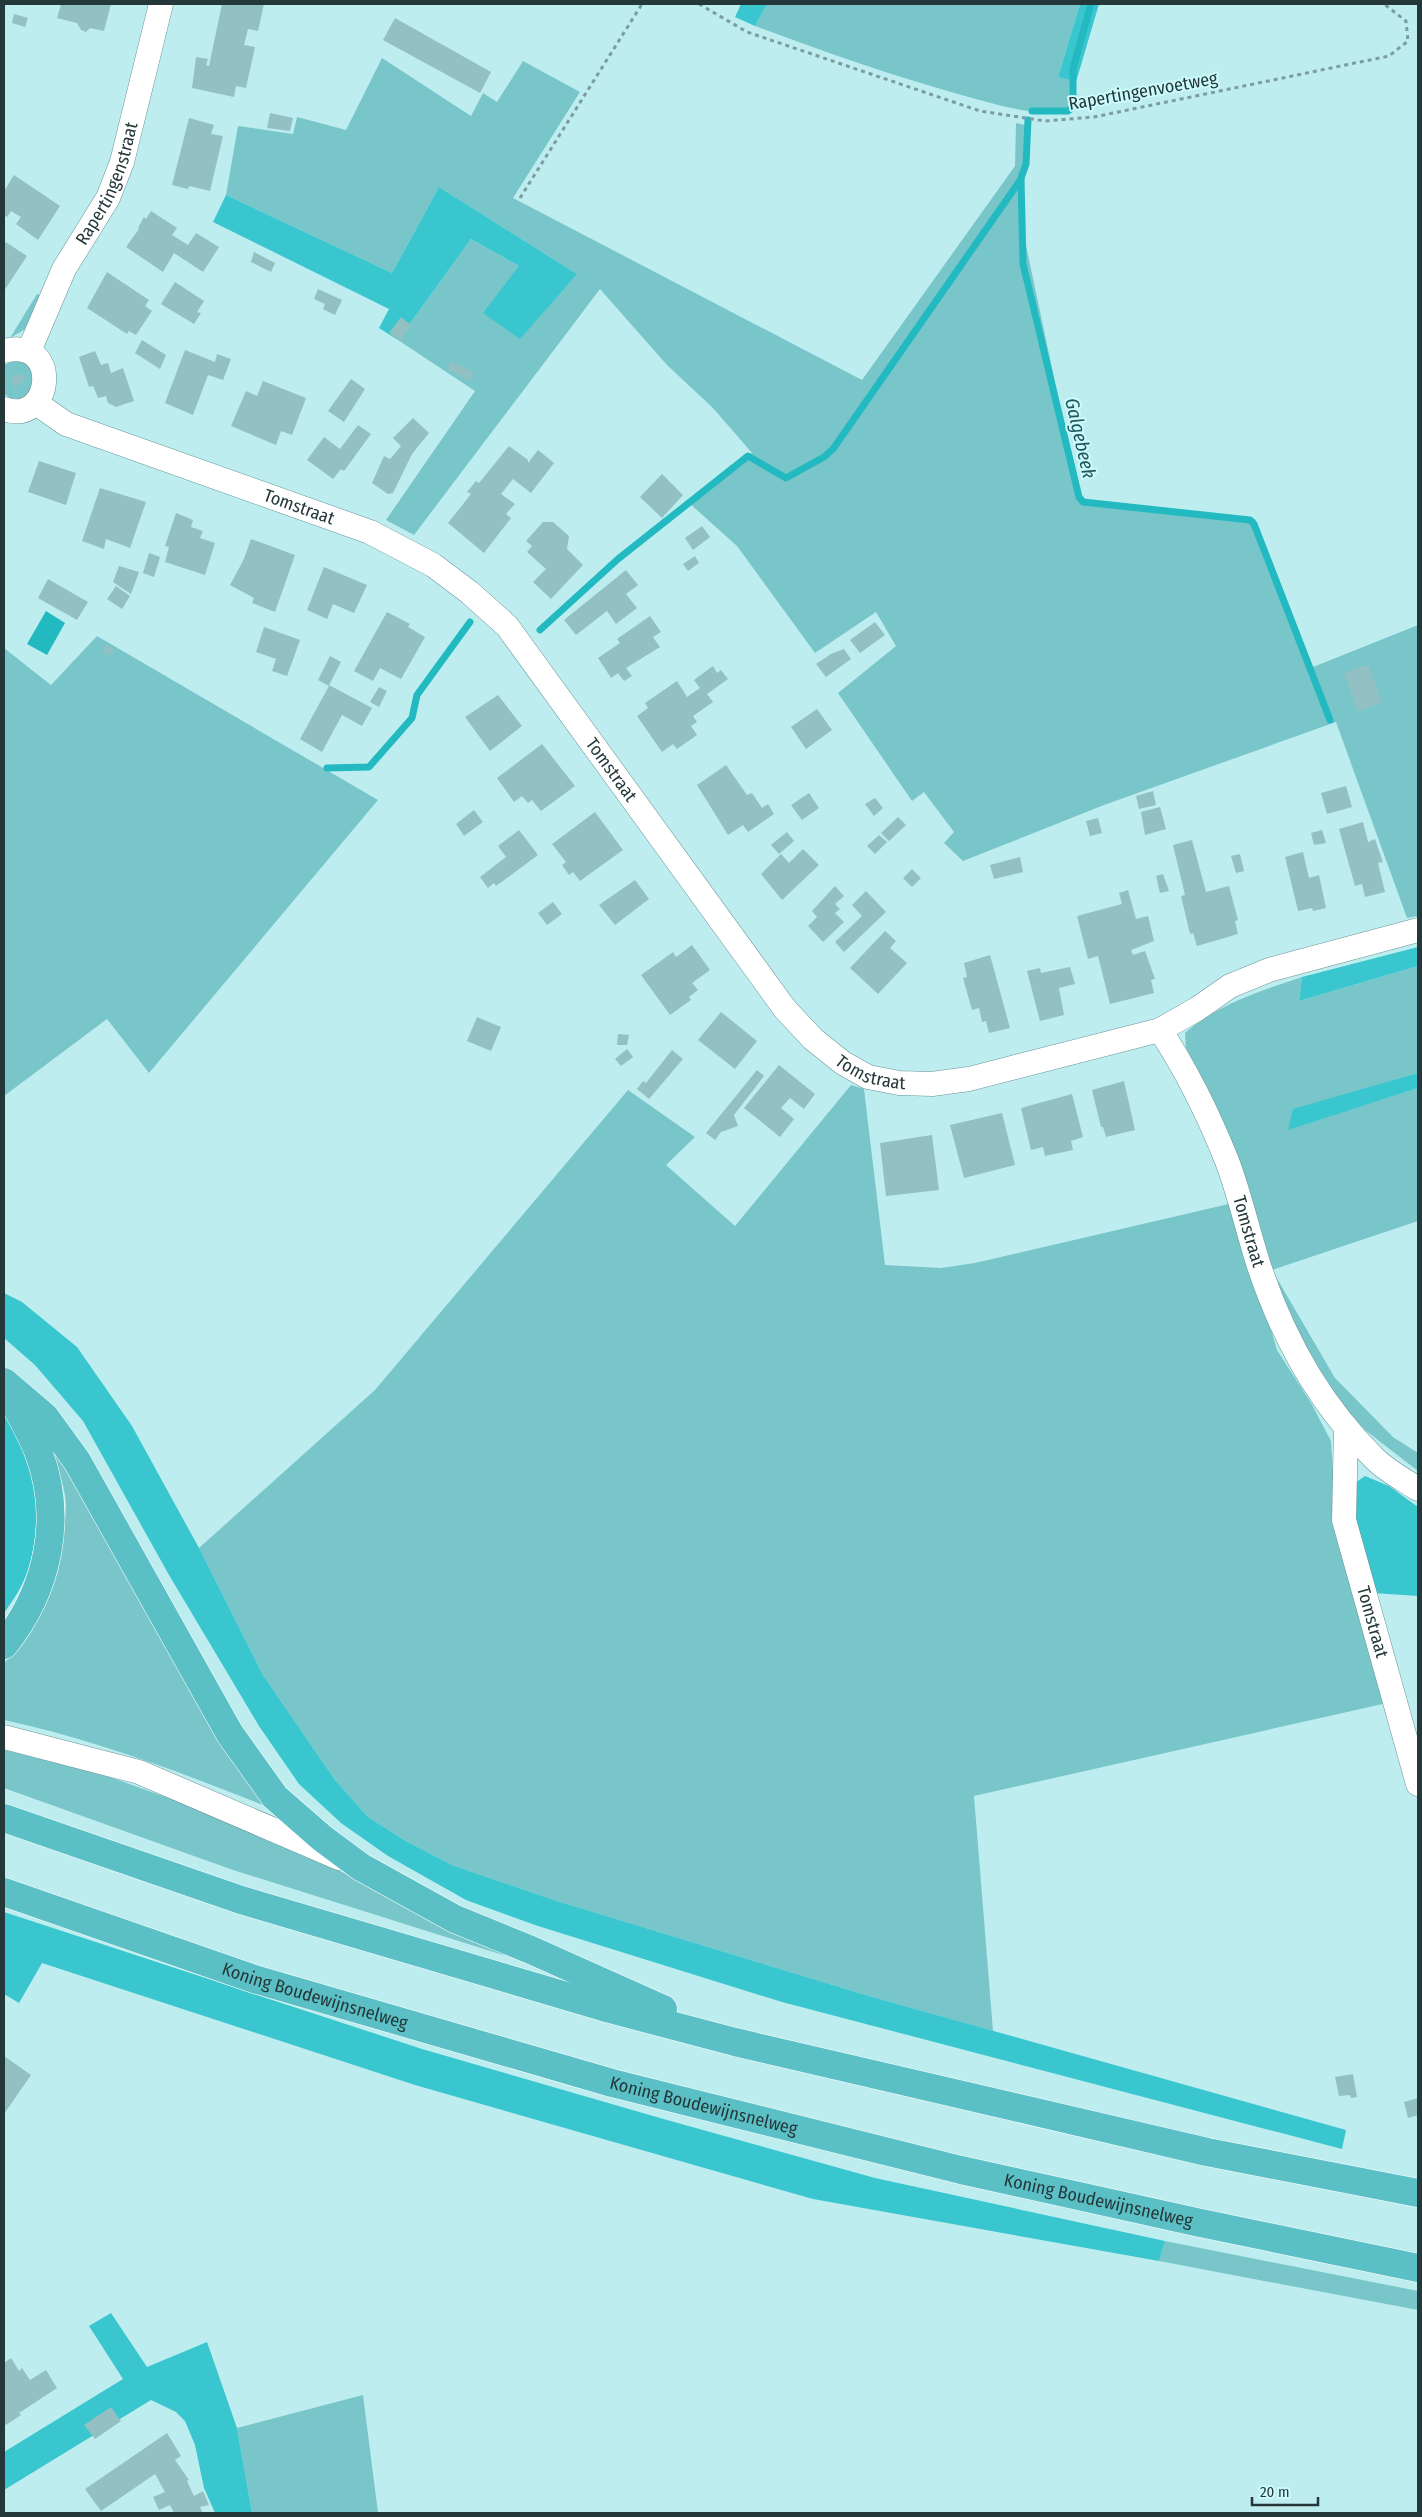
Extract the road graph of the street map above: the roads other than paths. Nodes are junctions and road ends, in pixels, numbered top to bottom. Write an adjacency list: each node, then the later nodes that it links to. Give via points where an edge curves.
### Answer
1 (161, 4): 3 (street, Rapertingenstraat, via 122,162 108,198 64,269)
2 (4, 351): 3 (street)
3 (29, 351): 4 (street, via 40,361 45,372 44,389)
4 (36, 403): 5 (street, via 17,411); 7 (street, Tomstraat, via 66,424 370,532 433,565 469,592 507,626 785,1009 813,1039 843,1063 868,1077 899,1083 932,1084)
5 (4, 409)
6 (1412, 931): 7 (street, Tomstraat, via 1269,970 1230,986)
7 (1160, 1030): 9 (street, Tomstraat, via 1204,1109 1228,1163 1260,1268 1288,1338 1306,1372)
8 (4, 1383): 11 (highway, via 38,1451 47,1483 50,1531 48,1552 36,1594); 15 (highway, via 45,1418 77,1461 230,1734 255,1772 275,1797)
9 (1346, 1427): 10 (street, Tomstraat, via 1376,1460); 13 (street, Tomstraat, via 1344,1520)
10 (1418, 1489)
11 (4, 1645)
12 (4, 1737): 15 (street, via 140,1772)
13 (1418, 1784)
14 (4, 1818): 17 (highway, via 241,1900 610,2009)
15 (361, 1868): 17 (highway, via 455,1919)
16 (4, 1892): 19 (highway, Koning Boudewijnsnelweg, via 254,1979 612,2084 961,2170)
17 (735, 2042): 18 (highway, via 1207,2152)
18 (1418, 2193)
19 (1418, 2268)

